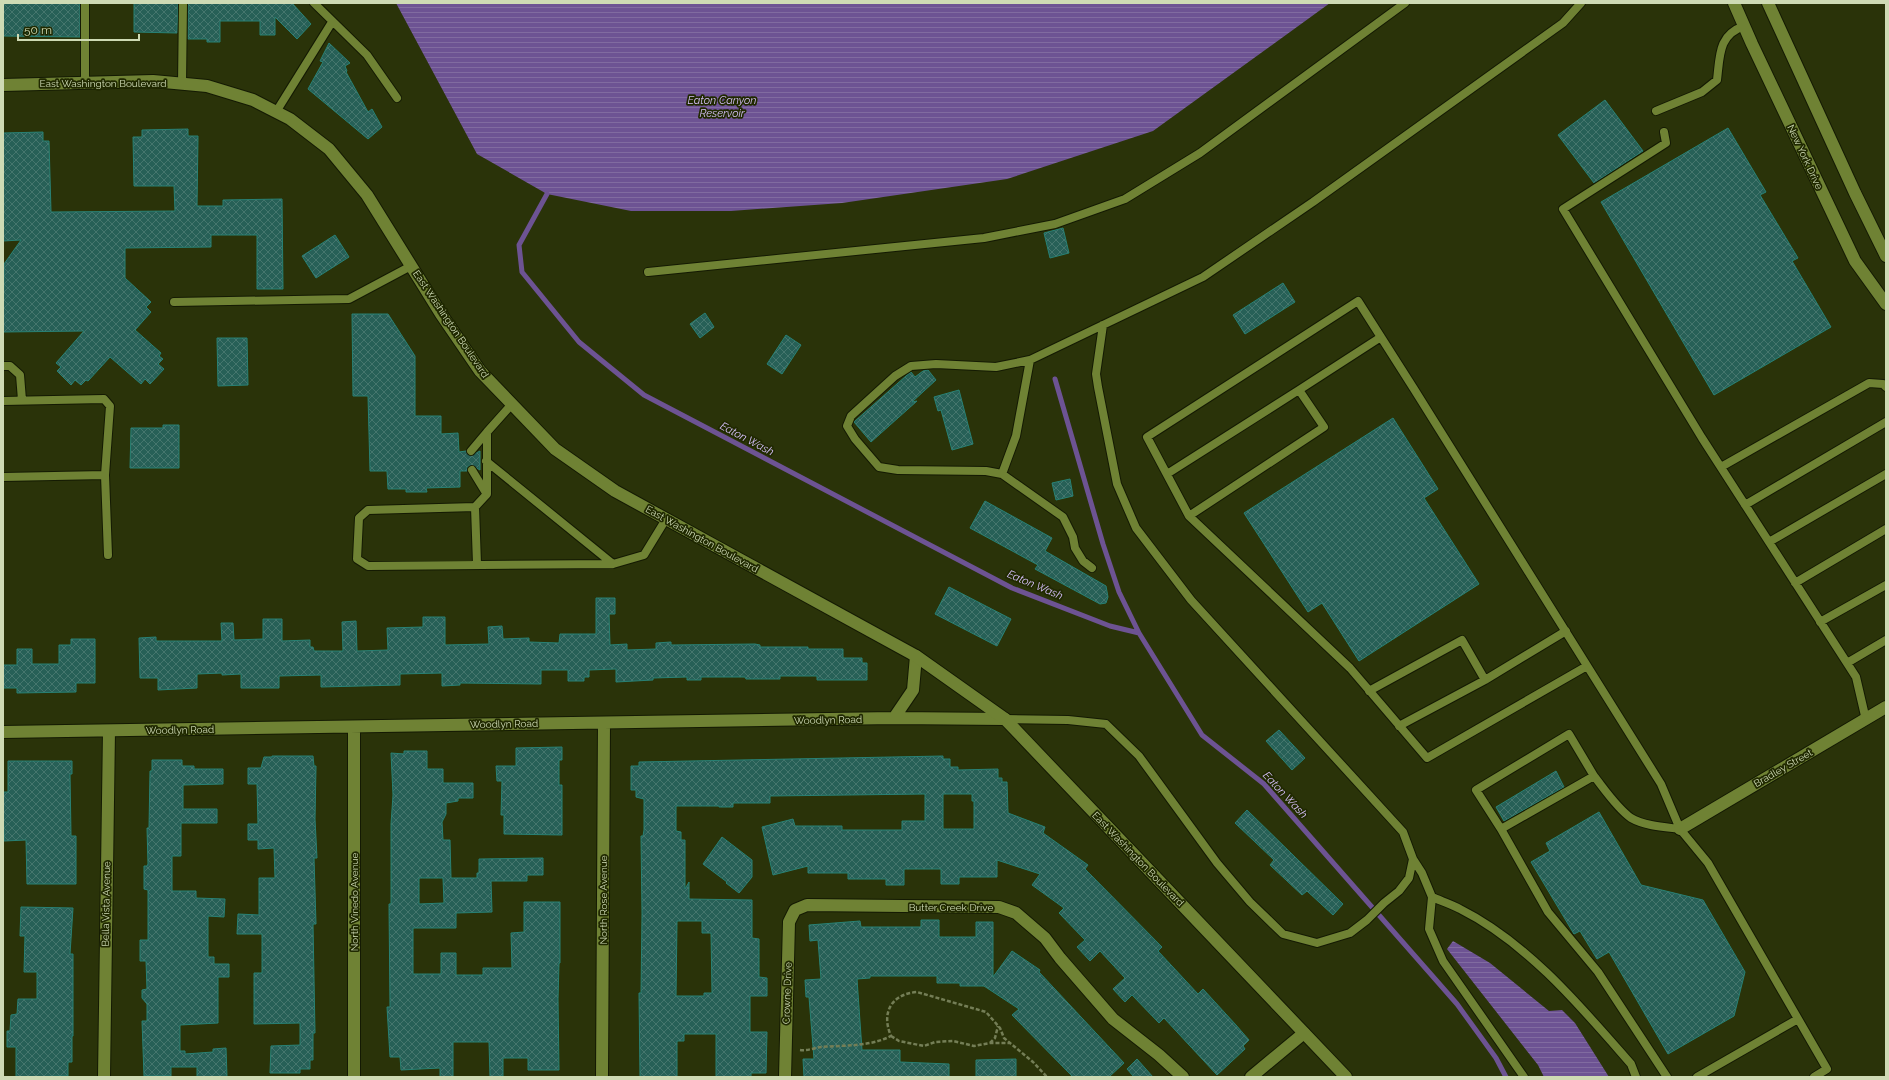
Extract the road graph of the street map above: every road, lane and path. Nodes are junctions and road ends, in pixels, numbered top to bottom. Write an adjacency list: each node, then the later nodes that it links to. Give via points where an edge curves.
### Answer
1 (85, 3): 10 (lane)
2 (183, 3): 11 (lane)
3 (314, 3): 8 (lane)
4 (1405, 3): 19 (lane, via 1200,153 1125,200 1055,224 984,238)
5 (1581, 3): 22 (lane, via 1563,23 1313,202 1203,277)
6 (1734, 3): 9 (street, New York Drive)
7 (1768, 3): 17 (street)
8 (332, 22): 13 (lane, via 367,55); 15 (lane)
9 (1744, 26): 14 (lane, via 1733,29 1721,47 1717,80 1702,92); 21 (street, New York Drive, via 1855,261)
10 (85, 83): 11 (street, East Washington Boulevard, via 153,81); 12 (street, East Washington Boulevard)
11 (182, 84): 15 (street, East Washington Boulevard, via 207,86 253,100)
12 (3, 85)
13 (397, 98)
14 (1656, 111)
15 (276, 112): 18 (street, East Washington Boulevard, via 290,119 329,149 367,196)
16 (1664, 132): 35 (lane, via 1666,143 1563,209)
17 (1886, 256)
18 (411, 266): 20 (lane, via 349,299); 30 (street, East Washington Boulevard, via 480,371)
19 (648, 272)
20 (174, 302)
21 (1886, 304)
22 (1103, 325): 24 (lane); 75 (lane, via 1096,374 1098,387 1117,484 1136,528 1191,600 1404,832)
23 (1381, 337): 27 (lane); 38 (lane, via 1358,301 1147,437); 56 (lane)
24 (1030, 360): 37 (lane, via 1016,436); 37 (lane, via 996,367 936,364 911,366 895,376 851,416 847,426 879,467 898,470 986,471)
25 (3, 366): 28 (lane, via 10,366 20,375)
26 (1886, 387): 35 (lane, via 1883,384 1869,383)
27 (1299, 390): 38 (lane); 45 (lane, via 1324,427)
28 (22, 400): 29 (lane); 40 (lane, via 104,399 110,406)
29 (3, 401)
30 (512, 404): 32 (lane); 46 (street, East Washington Boulevard, via 555,449 615,491)
31 (1886, 422): 43 (lane)
32 (487, 432): 33 (lane); 34 (lane)
33 (471, 451)
34 (486, 461): 42 (lane); 51 (lane)
35 (1721, 467): 43 (lane)
36 (472, 470): 42 (lane)
37 (1002, 474): 52 (lane, via 1063,517 1073,537 1075,548 1083,561)
38 (1167, 474): 45 (lane)
39 (1886, 474): 48 (lane)
40 (105, 475): 41 (lane); 49 (lane)
41 (3, 477)
42 (487, 494): 44 (lane)
43 (1745, 505): 48 (lane)
44 (475, 507): 50 (lane); 50 (lane, via 368,510 359,518 357,559 368,566)
45 (1189, 516): 62 (lane, via 1350,668)
46 (666, 519): 51 (lane, via 644,556); 58 (street, East Washington Boulevard)
47 (1886, 529): 53 (lane)
48 (1769, 542): 53 (lane)
49 (108, 556)
50 (477, 564): 51 (lane)
51 (613, 564)
52 (1092, 568)
53 (1795, 583): 55 (lane)
54 (1886, 585): 55 (lane)
55 (1820, 622): 59 (lane)
56 (1566, 631): 60 (lane); 61 (lane)
57 (1886, 640): 59 (lane)
58 (916, 656): 64 (street, via 913,690); 65 (street, East Washington Boulevard)
59 (1847, 663): 66 (lane, via 1856,677)
60 (1587, 666): 68 (lane, via 1426,758); 74 (lane, via 1661,784)
61 (1485, 680): 62 (lane, via 1462,640); 68 (lane)
62 (1369, 691): 68 (lane)
63 (1886, 707): 66 (street, Bradley Street)
64 (894, 718): 65 (street, Woodlyn Road); 67 (street, Woodlyn Road)
65 (1005, 719): 75 (lane, via 1068,720 1106,724 1139,756 1250,902 1283,934 1317,943 1350,934 1399,890 1409,878); 80 (street, East Washington Boulevard)
66 (1866, 720): 74 (street, Bradley Street)
67 (604, 723): 69 (street, Woodlyn Road); 87 (street, North Rose Avenue)
68 (1399, 726)
69 (354, 727): 70 (street, Woodlyn Road); 86 (street, North Vinedo Avenue)
70 (109, 731): 71 (street, Woodlyn Road); 85 (street, Bella Vista Avenue)
71 (3, 732)
72 (1594, 776): 73 (lane); 73 (lane, via 1569,734 1476,790); 74 (lane, via 1632,818 1647,824)
73 (1501, 829): 95 (lane, via 1548,912 1598,972)
74 (1680, 829): 78 (lane, via 1708,863)
75 (1413, 859): 76 (lane, via 1422,872)
76 (1432, 898): 93 (lane, via 1429,930 1443,961); 94 (lane, via 1460,909 1505,937 1545,972 1577,1003 1631,1064)
77 (795, 910): 84 (street, Crowne Drive, via 789,922); 90 (street, Butter Creek Drive, via 807,905 999,907 1016,913 1045,938 1113,1019)
78 (1798, 1020): 96 (lane); 97 (lane, via 1827,1069)
79 (998, 1026): 81 (path, via 986,1012 917,992 900,996 887,1011 886,1020); 82 (path, via 996,1038); 83 (path, via 1004,1038)
80 (1304, 1033): 91 (street); 92 (street, East Washington Boulevard)
81 (891, 1036): 82 (path, via 900,1042 924,1046 944,1041 974,1046); 84 (path, via 862,1045)
82 (990, 1043): 83 (path)
83 (1010, 1043): 89 (path)
84 (785, 1049): 88 (street, Crowne Drive)
85 (104, 1077)
86 (354, 1077)
87 (602, 1077)
88 (785, 1077)
89 (1047, 1077)
90 (1183, 1077)
91 (1251, 1077)
92 (1346, 1077)
93 (1524, 1077)
94 (1636, 1077)
95 (1667, 1077)
96 (1697, 1077)
97 (1814, 1077)

